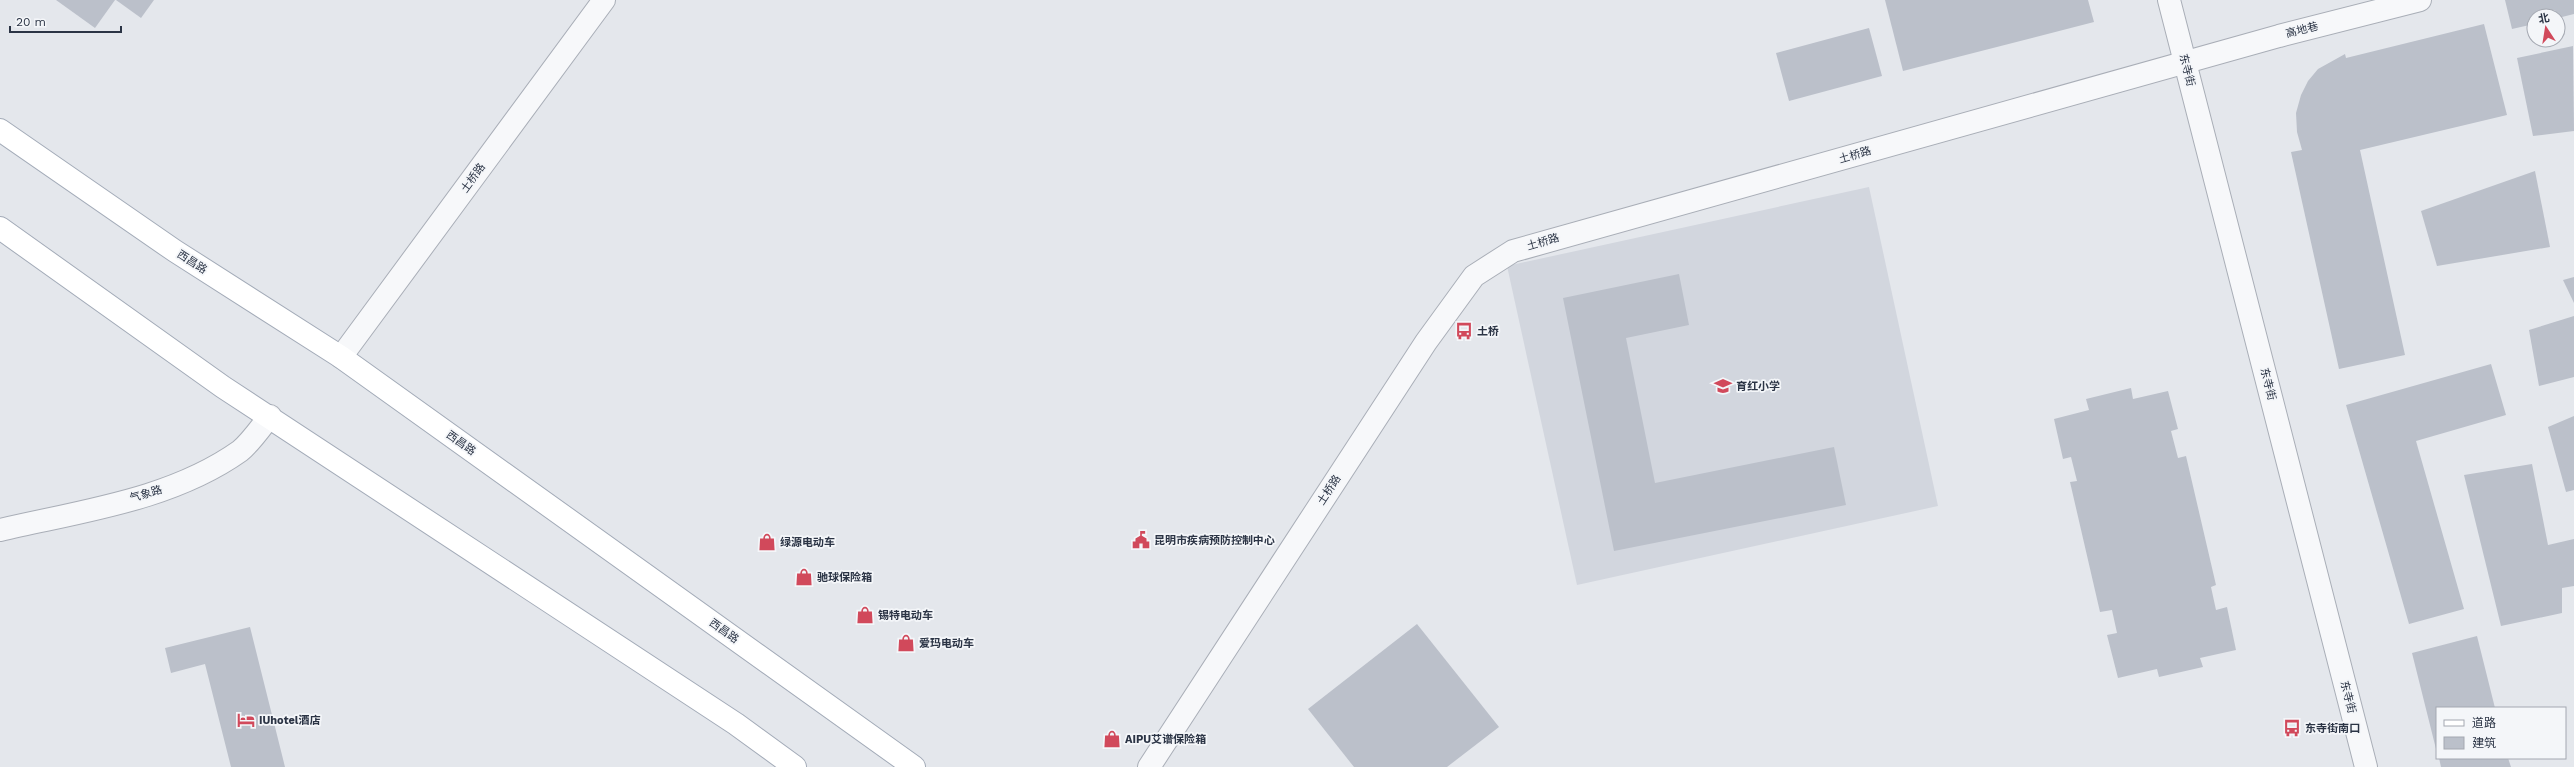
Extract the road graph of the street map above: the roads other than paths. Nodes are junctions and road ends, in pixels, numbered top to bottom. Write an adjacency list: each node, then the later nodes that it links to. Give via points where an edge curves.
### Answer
1 (604, 0): 7 (street, 土桥路)
2 (2169, 0): 4 (street, 东寺街)
3 (2420, 0): 4 (street, 高地巷, via 2279,36)
4 (2185, 64): 12 (street, 土桥路, via 1512,250 1474,276 1426,342); 13 (street, 东寺街)
5 (0, 130): 7 (main road, 西昌路, via 174,251)
6 (0, 228): 8 (main road, via 223,387)
7 (341, 357): 11 (main road, 西昌路)
8 (270, 416): 9 (street, 气象路, via 241,450 195,478 152,494); 10 (main road, via 736,724)
9 (0, 530)
10 (795, 767)
11 (914, 767)
12 (1149, 767)
13 (2366, 767)

